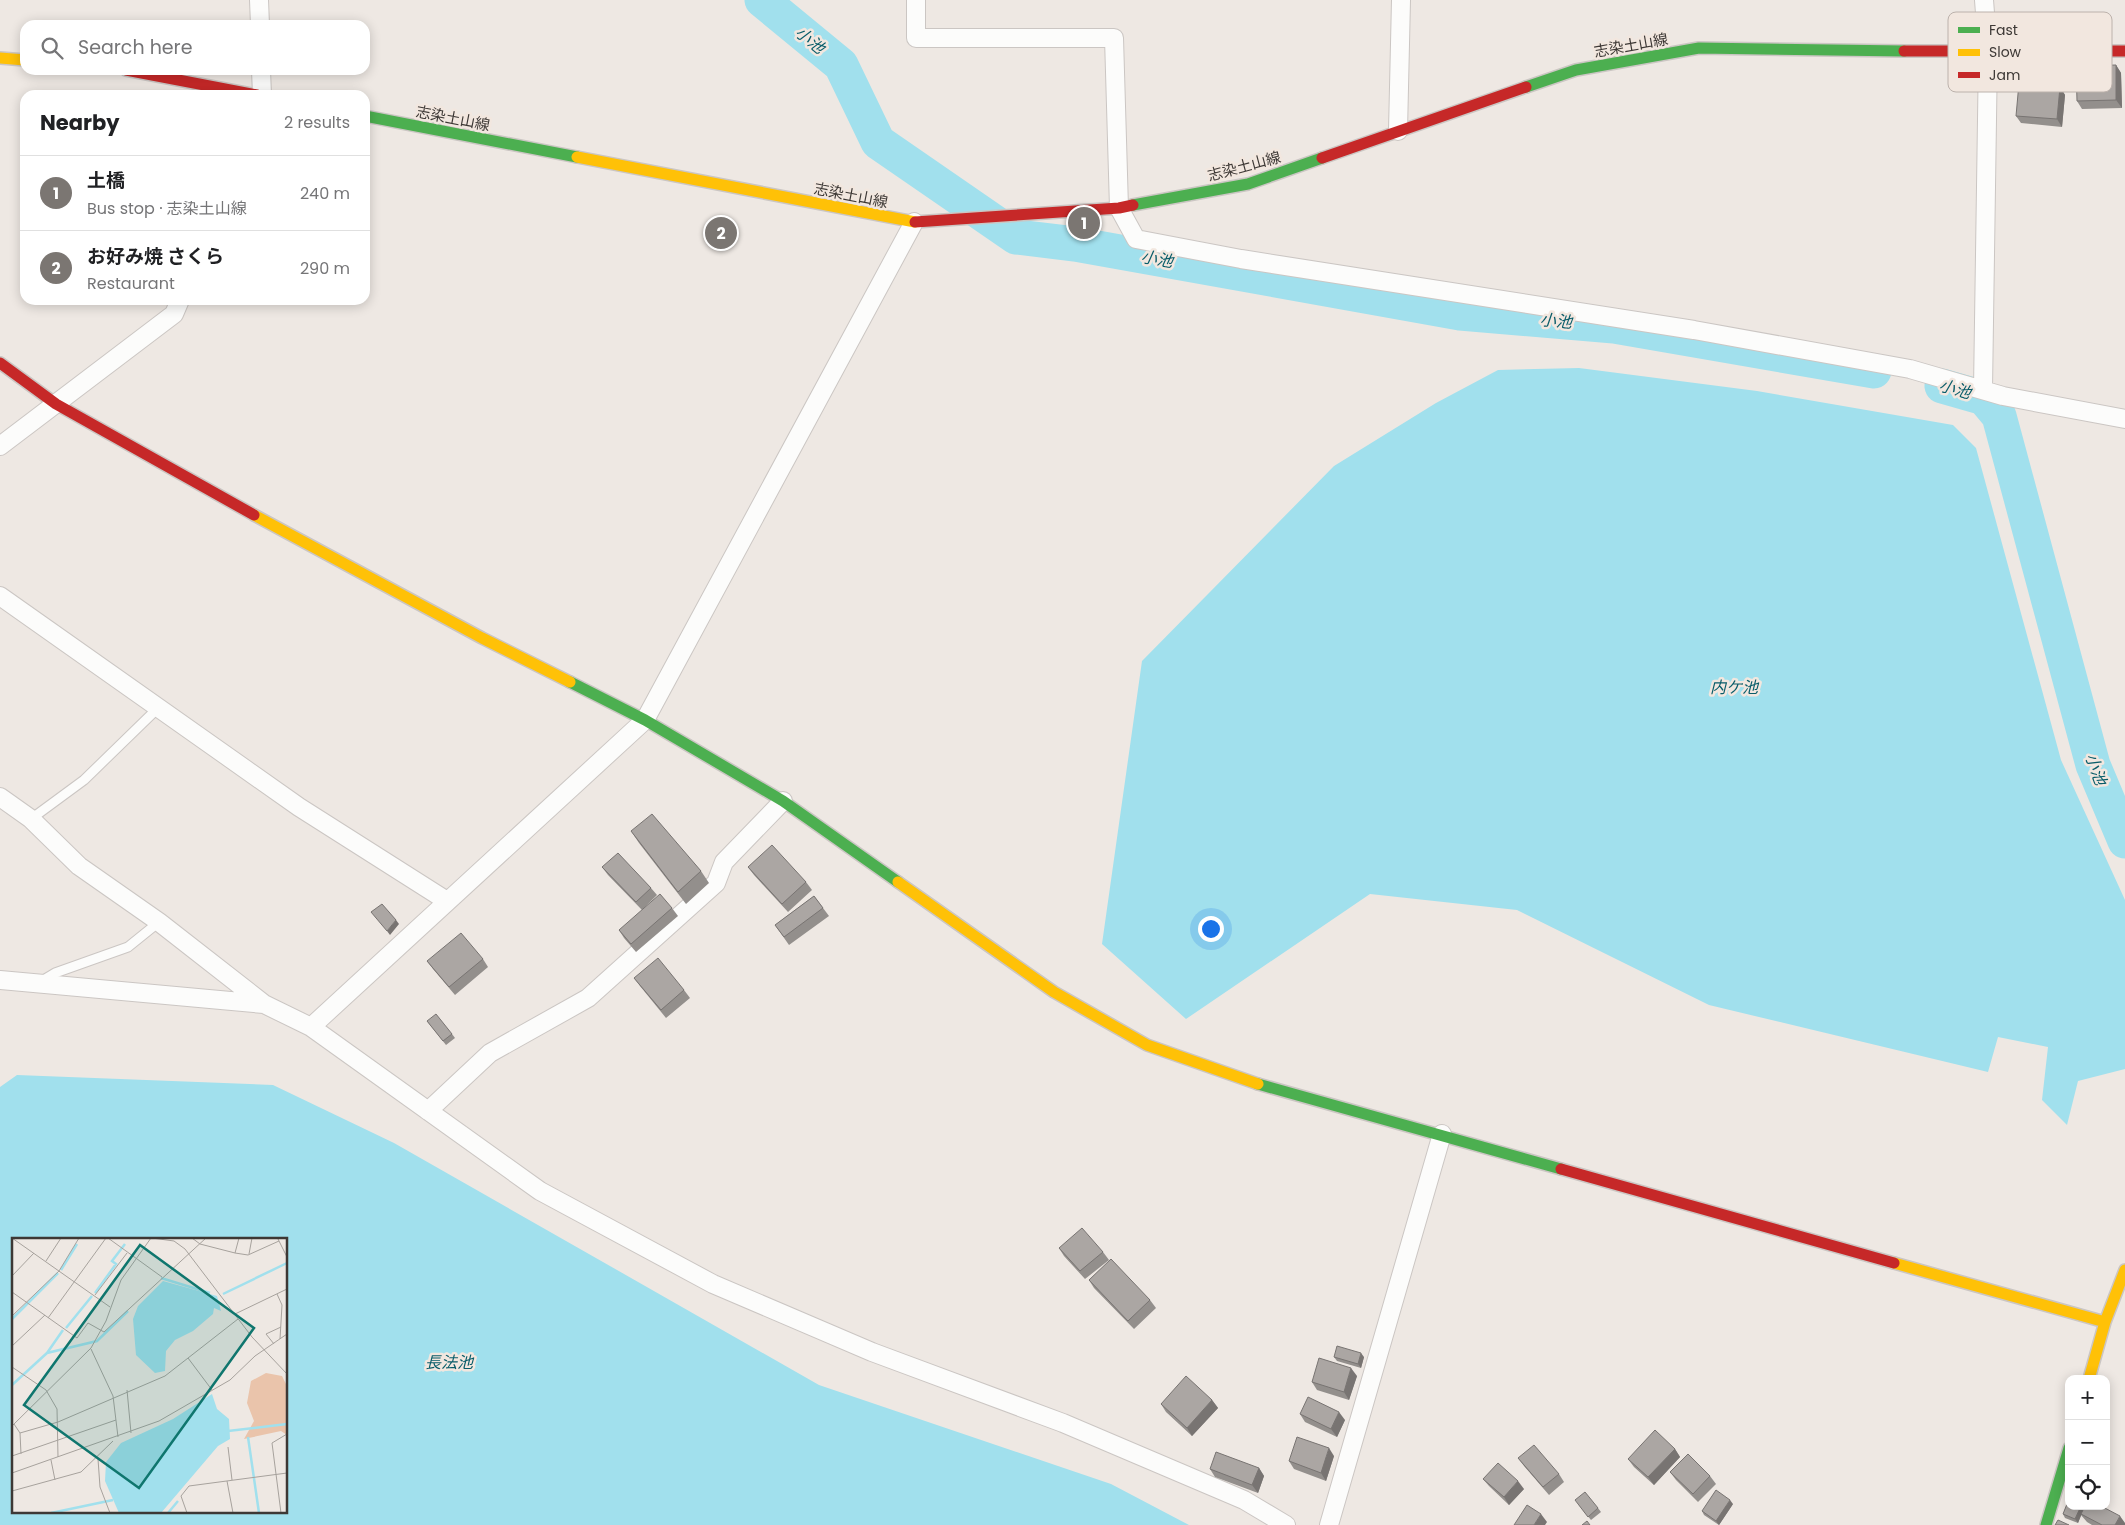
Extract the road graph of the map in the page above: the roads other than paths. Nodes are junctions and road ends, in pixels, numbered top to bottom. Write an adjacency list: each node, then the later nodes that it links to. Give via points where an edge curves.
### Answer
1 (260, 0): 4 (street)
2 (916, 0): 17 (street, via 916,38 1114,38)
3 (1401, 0): 16 (street)
4 (260, 20)
5 (1948, 51): 16 (street, 志染土山線, via 1699,48 1576,70)
6 (2112, 51): 7 (street, 志染土山線)
7 (2125, 51)
8 (0, 58): 9 (street)
9 (20, 60)
10 (159, 75): 12 (street)
11 (261, 75): 13 (street)
12 (232, 90)
13 (262, 90)
14 (1987, 92): 21 (street)
15 (370, 117): 18 (street, 志染土山線)
16 (1398, 131): 17 (street, 志染土山線, via 1248,184)
17 (1119, 208): 18 (street, 志染土山線); 21 (street, via 1136,239 1704,332 1910,369)
18 (914, 222): 27 (street)
19 (178, 305): 22 (street, via 174,314)
20 (0, 363): 22 (street)
21 (1983, 389): 23 (street, via 2003,396)
22 (56, 404): 24 (street); 27 (street, via 482,638)
23 (2125, 419)
24 (0, 446)
25 (0, 596): 26 (street)
26 (158, 708): 30 (lane, via 84,780); 31 (street, via 299,807)
27 (645, 720): 29 (street); 31 (street)
28 (0, 797): 30 (street)
29 (783, 801): 37 (street, via 724,862 716,883 588,998 490,1053); 38 (street, via 1054,992 1147,1045 1248,1081)
30 (31, 819): 32 (street, via 79,866)
31 (447, 901): 36 (street)
32 (160, 922): 34 (lane, via 128,947 55,973); 35 (street)
33 (0, 980): 34 (street)
34 (36, 984): 35 (street)
35 (264, 1004): 36 (street)
36 (311, 1027): 37 (street)
37 (428, 1111): 43 (street, via 540,1191 713,1284 872,1352 1062,1422 1244,1500)
38 (1442, 1134): 40 (street); 44 (street)
39 (2125, 1270): 40 (street)
40 (2105, 1322): 41 (street)
41 (2090, 1375)
42 (2065, 1461): 45 (street)
43 (1286, 1525)
44 (1329, 1525)
45 (2046, 1525)

